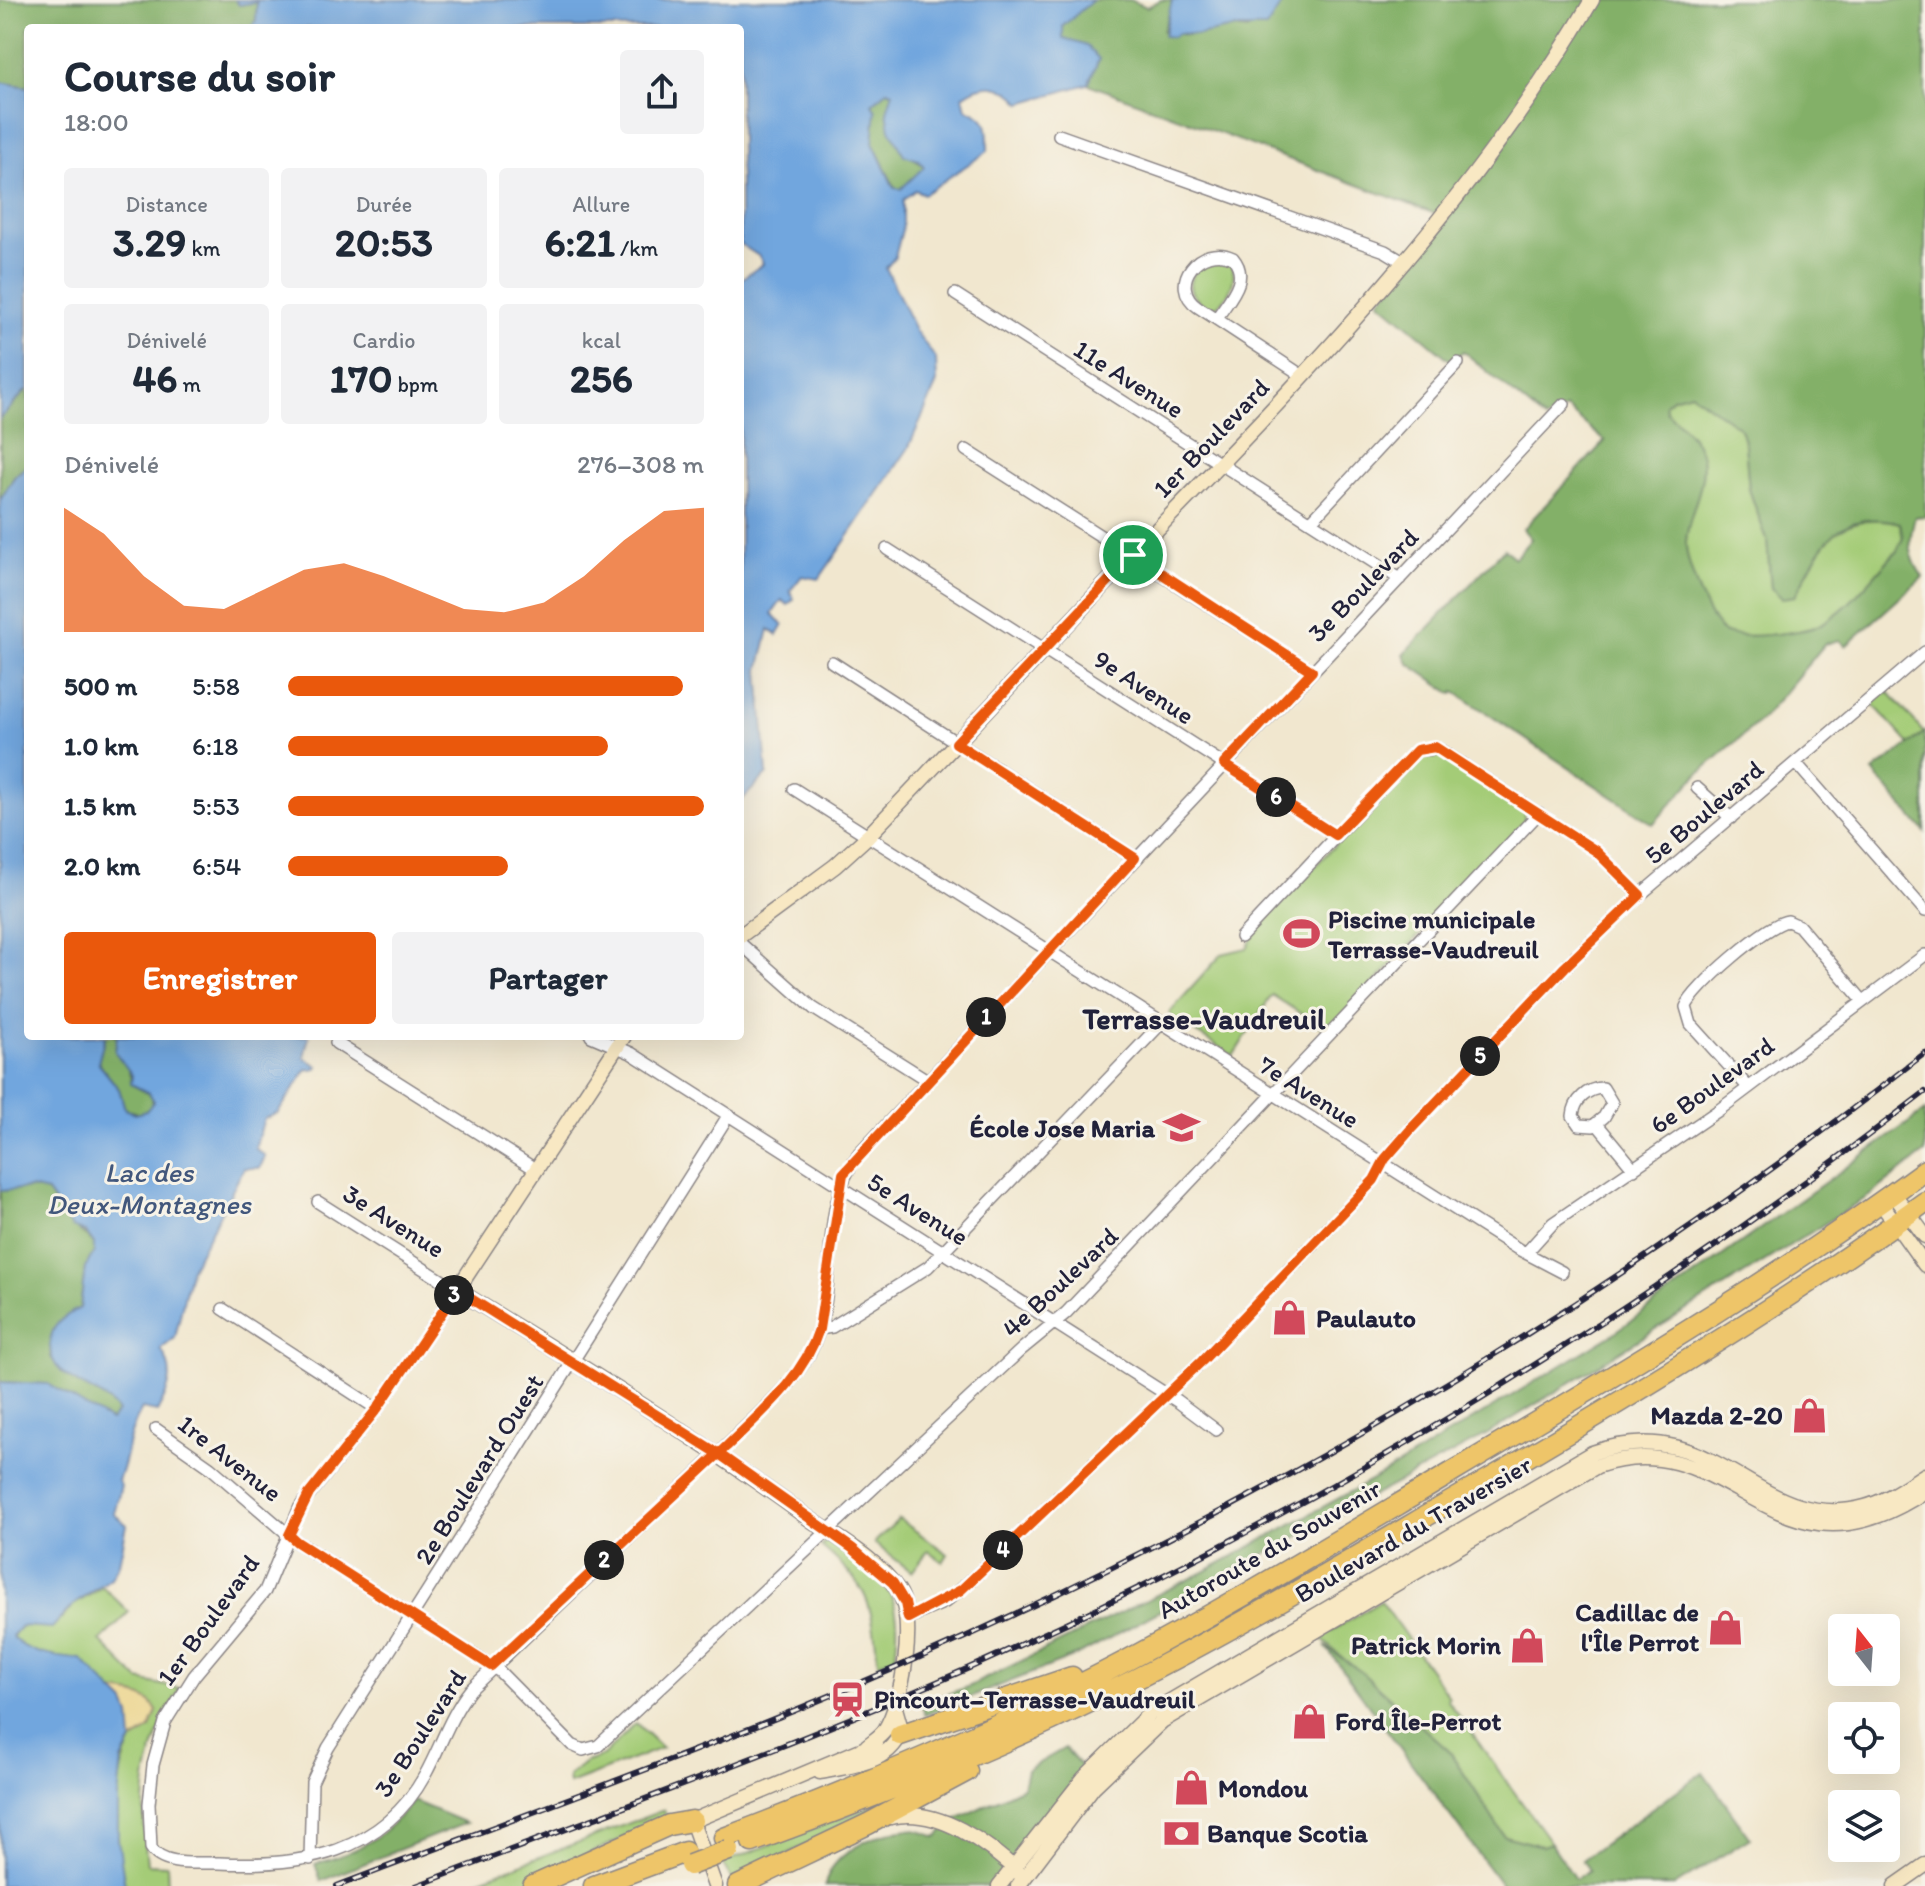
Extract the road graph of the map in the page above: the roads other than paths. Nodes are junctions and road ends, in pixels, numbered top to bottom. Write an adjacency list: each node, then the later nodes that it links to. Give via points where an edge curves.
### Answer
1 (1592, 0): 3 (street, 1er Boulevard, via 1519,112)
2 (1059, 135): 3 (street, via 1385,251)
3 (1405, 263): 7 (street, 1er Boulevard)
4 (955, 294): 10 (street, 11e Avenue)
5 (1217, 318): 5 (street, via 1241,278 1237,262 1219,254 1198,260 1185,283 1188,299); 7 (street)
6 (1458, 363): 11 (street)
7 (1303, 376): 10 (street, 1er Boulevard)
8 (1564, 404): 14 (street, 3e Boulevard)
9 (966, 450): 13 (street)
10 (1221, 463): 11 (street, 11e Avenue); 13 (street, 1er Boulevard)
11 (1312, 520): 14 (street, 11e Avenue)
12 (887, 549): 15 (street, 9e Avenue)
13 (1133, 555): 15 (street, 1er Boulevard); 18 (street)
14 (1400, 579): 18 (street, 3e Boulevard)
15 (1044, 649): 19 (street, 1er Boulevard); 21 (street, 9e Avenue)
16 (1925, 652): 20 (street, 5e Boulevard)
17 (832, 662): 19 (street)
18 (1312, 671): 21 (street, 3e Boulevard)
19 (956, 743): 27 (street, 1er Boulevard); 28 (street)
20 (1796, 763): 25 (street, 5e Boulevard); 30 (street)
21 (1224, 764): 26 (street, 9e Avenue); 28 (street, 3e Boulevard)
22 (1697, 788): 25 (street)
23 (794, 789): 27 (street, 7e Avenue)
24 (1539, 813): 26 (street, via 1439,749 1417,750); 29 (street, via 1596,851); 42 (street, 4e Boulevard)
25 (1731, 818): 29 (street, 5e Boulevard)
26 (1335, 835): 32 (street)
27 (868, 836): 31 (street, 1er Boulevard); 34 (street, 7e Avenue)
28 (1135, 858): 34 (street, 3e Boulevard)
29 (1640, 895): 45 (street, 5e Boulevard, via 1557,975)
30 (1925, 911)
31 (744, 933)
32 (1241, 937)
33 (744, 947): 40 (street, via 813,1008)
34 (1049, 951): 37 (street, 7e Avenue); 40 (street, 3e Boulevard)
35 (1925, 955): 36 (street, 6e Boulevard)
36 (1863, 1001): 41 (street, 6e Boulevard); 41 (street, via 1799,926 1788,921 1769,928 1697,991 1686,1007 1691,1024)
37 (1158, 1020): 42 (street, 7e Avenue); 54 (street, via 1156,1029)
38 (620, 1042): 43 (street, 5e Avenue); 46 (street, 1er Boulevard)
39 (336, 1043): 46 (street)
40 (927, 1080): 49 (street, 3e Boulevard, via 859,1154)
41 (1748, 1087): 47 (street, 6e Boulevard)
42 (1276, 1095): 45 (street, 7e Avenue); 60 (street, 4e Boulevard)
43 (728, 1116): 49 (street, 5e Avenue); 62 (street, 2e Boulevard Ouest)
44 (1597, 1124): 47 (street)
45 (1382, 1164): 55 (street, 7e Avenue); 63 (street, 5e Boulevard, via 1374,1180 1287,1273)
46 (535, 1169): 58 (street, 1er Boulevard)
47 (1634, 1169): 55 (street, 6e Boulevard, via 1553,1223)
48 (1925, 1170): 50 (highway, Autoroute du Souvenir)
49 (839, 1187): 54 (street, 5e Avenue); 61 (street, 3e Boulevard)
50 (1887, 1198): 52 (street); 75 (highway, Autoroute du Souvenir, via 1688,1332)
51 (318, 1202): 58 (street, 3e Avenue)
52 (1910, 1213): 53 (street); 56 (street); 78 (highway, Autoroute du Souvenir, via 1754,1321 1539,1450 1272,1606)
53 (1925, 1236)
54 (943, 1253): 60 (street, 5e Avenue); 61 (street, via 907,1282 832,1327)
55 (1526, 1253): 57 (street, 7e Avenue)
56 (1925, 1265)
57 (1562, 1272)
58 (457, 1290): 62 (street, 3e Avenue); 64 (street, 1er Boulevard)
59 (223, 1309): 64 (street)
60 (1053, 1322): 63 (street, 5e Avenue); 71 (street, 4e Boulevard)
61 (819, 1329): 67 (street, 3e Boulevard, via 795,1374)
62 (573, 1362): 67 (street, 3e Avenue); 73 (street, 2e Boulevard Ouest)
63 (1165, 1394): 66 (street, 5e Avenue); 74 (street, 5e Boulevard, via 961,1590)
64 (377, 1409): 72 (street, 1er Boulevard, via 309,1494)
65 (156, 1429): 72 (street, 1re Avenue)
66 (1216, 1430)
67 (719, 1454): 71 (street, 3e Avenue); 76 (street, 3e Boulevard)
68 (1925, 1475): 69 (street, Boulevard du Traversier, via 1878,1502 1830,1511 1793,1505)
69 (1739, 1483): 70 (street, Boulevard du Traversier, via 1787,1517 1825,1524 1874,1517); 90 (street, Boulevard du Traversier, via 1657,1457 1620,1459 1576,1476 1162,1721 1093,1787)
70 (1925, 1491)
71 (828, 1532): 74 (street, 3e Avenue, via 889,1578); 81 (street, 4e Boulevard, via 610,1738)
72 (289, 1535): 73 (street, 1re Avenue); 86 (street, 1er Boulevard, via 265,1591 183,1692 156,1748 149,1804)
73 (413, 1614): 76 (street, 1re Avenue); 88 (street, 2e Boulevard Ouest, via 318,1766 311,1792)
74 (908, 1618): 77 (street)
75 (1130, 1659): 79 (highway); 85 (highway, Autoroute du Souvenir)
76 (491, 1666): 81 (street, 1re Avenue); 88 (street, 3e Boulevard, via 465,1696 424,1778 396,1814 361,1842)
77 (895, 1708): 79 (street); 80 (street, via 883,1733)
78 (1068, 1712): 84 (highway); 85 (highway, Autoroute du Souvenir, via 890,1790)
79 (900, 1735): 80 (street); 82 (street, via 878,1757)
80 (867, 1746): 82 (street)
81 (583, 1750)
82 (801, 1777): 83 (street)
83 (692, 1821): 91 (highway, via 669,1825); 94 (street)
84 (868, 1824): 90 (street, via 903,1815 937,1820 973,1838); 95 (highway)
85 (727, 1844): 87 (highway, Autoroute du Souvenir, bridge)
86 (153, 1852): 88 (street, 3e Boulevard, via 189,1862)
87 (688, 1858): 92 (highway, Autoroute du Souvenir); 93 (highway, Autoroute du Souvenir)
88 (310, 1859)
89 (1925, 1865): 97 (street)
90 (1022, 1876): 96 (street, Boulevard du Traversier)
91 (533, 1886)
92 (594, 1886)
93 (634, 1886)
94 (715, 1886)
95 (738, 1886)
96 (999, 1886)
97 (1895, 1886)

